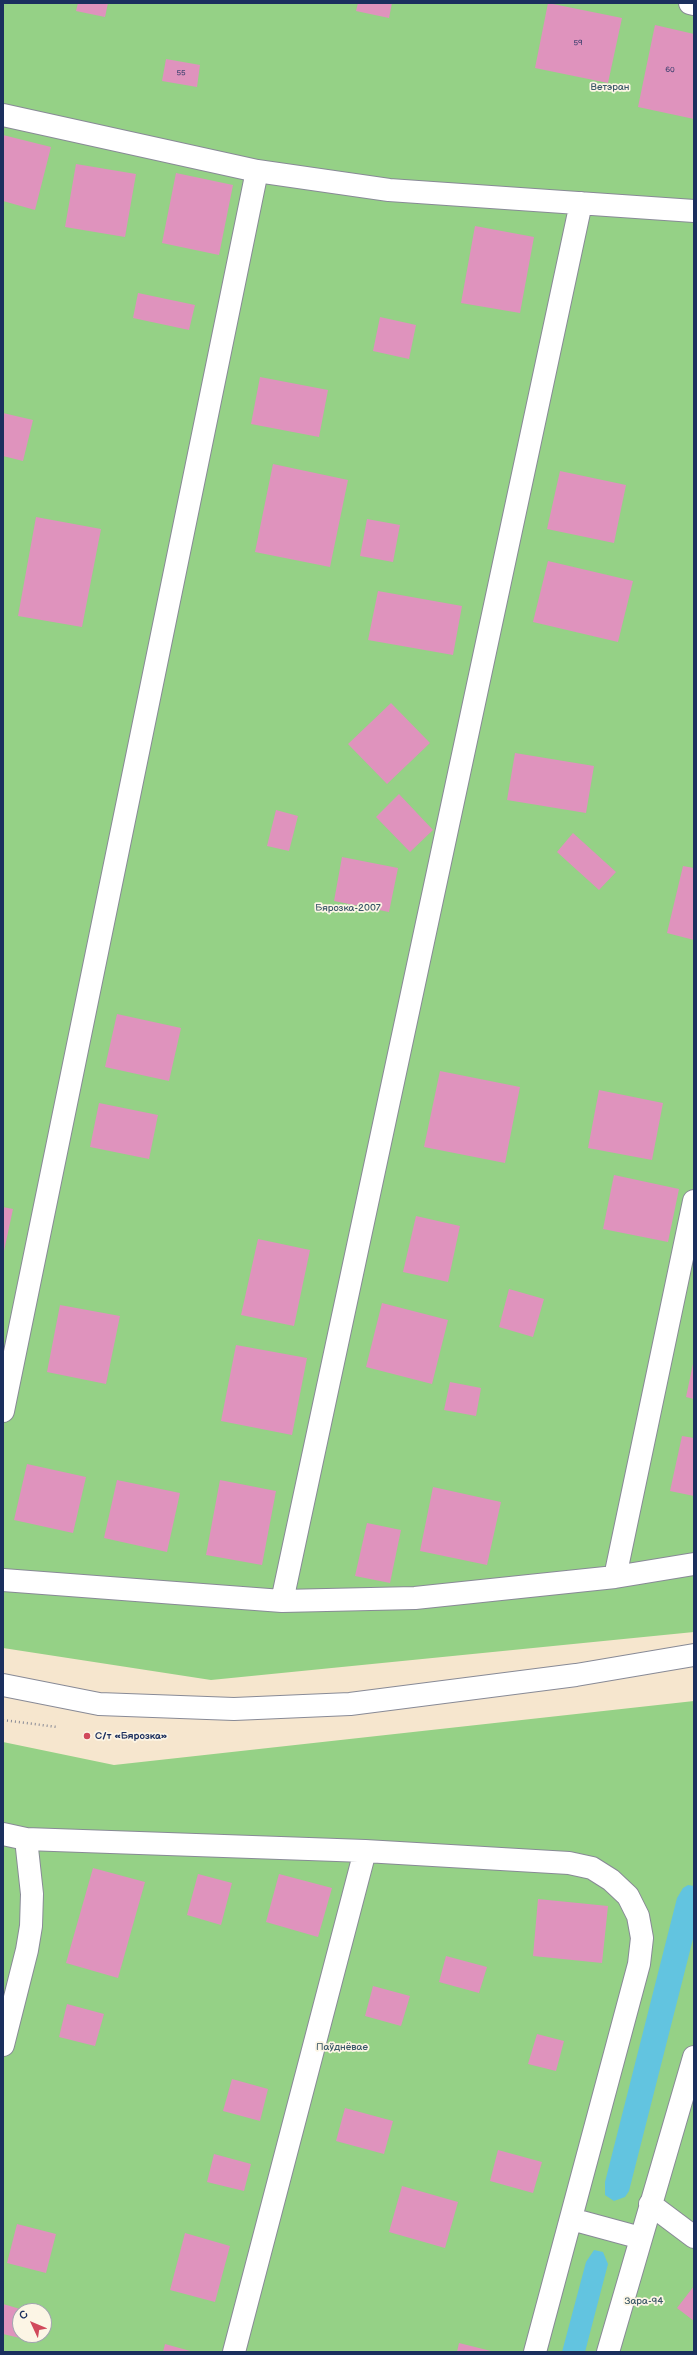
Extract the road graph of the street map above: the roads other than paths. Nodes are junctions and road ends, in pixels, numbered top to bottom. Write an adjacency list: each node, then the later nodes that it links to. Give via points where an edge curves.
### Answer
1 (690, 3): 2 (street)
2 (694, 4)
3 (3, 115): 4 (street)
4 (256, 171): 5 (street, via 389,190); 8 (street)
5 (581, 203): 6 (street); 12 (street)
6 (694, 211)
7 (694, 1201): 10 (street)
8 (3, 1411)
9 (694, 1564): 10 (street)
10 (615, 1577): 12 (street, via 415,1598)
11 (3, 1580): 12 (street)
12 (282, 1601)
13 (694, 1655): 14 (street, via 576,1675 350,1704 234,1709 99,1704)
14 (3, 1685)
15 (3, 1834): 16 (street)
16 (26, 1839): 17 (street); 18 (street, via 32,1894 31,1926)
17 (364, 1851): 21 (street, via 569,1863 592,1868 611,1880 628,1896 638,1916 642,1938 639,1964); 24 (street)
18 (3, 2045)
19 (694, 2057): 20 (street)
20 (650, 2204): 22 (street); 23 (street)
21 (571, 2219): 23 (street); 25 (street)
22 (694, 2236)
23 (641, 2238): 26 (street)
24 (234, 2352)
25 (535, 2352)
26 (608, 2352)

